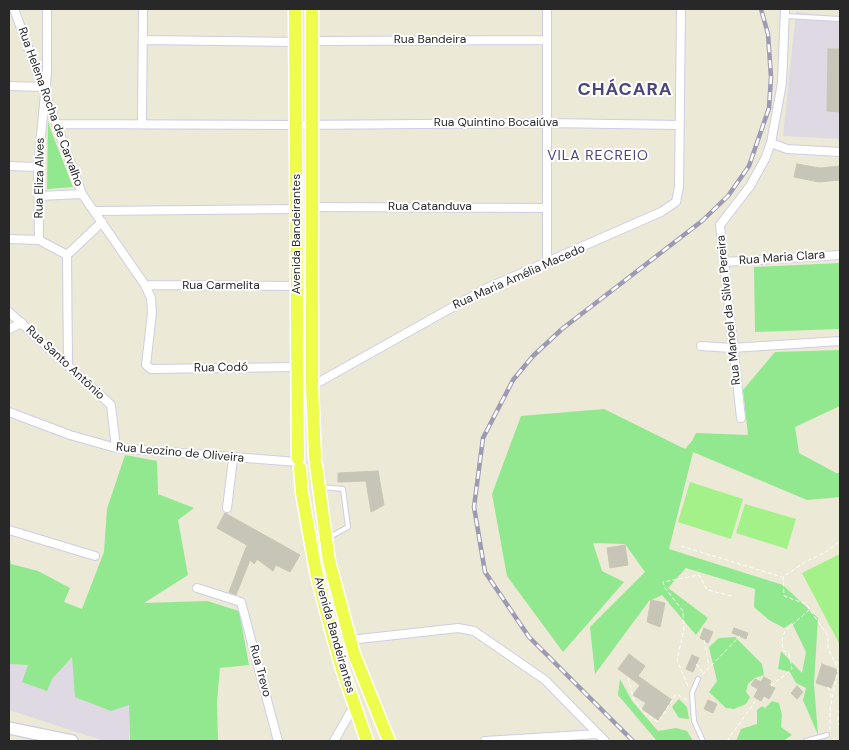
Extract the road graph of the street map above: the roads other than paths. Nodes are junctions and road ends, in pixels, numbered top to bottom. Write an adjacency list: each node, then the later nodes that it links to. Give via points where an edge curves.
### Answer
1 (14, 9): 15 (street, Rua Helena Rocha de Carvalho)
2 (47, 9): 15 (street, Rua Eliza Alves)
3 (143, 9): 10 (street)
4 (295, 9): 13 (main road, Avenida Bandeirantes)
5 (312, 9): 12 (main road, Avenida Bandeirantes)
6 (547, 9): 11 (street)
7 (681, 9): 21 (street)
8 (785, 12): 9 (lane); 22 (street, Rua Manoel da Silva Pereira, via 782,83)
9 (840, 19)
10 (144, 40): 13 (street); 18 (street)
11 (548, 40): 12 (street, Rua Bandeira); 16 (street)
12 (312, 41): 20 (main road, Avenida Bandeirantes)
13 (296, 42): 19 (main road, Avenida Bandeirantes)
14 (9, 86): 15 (street)
15 (44, 86): 17 (street, Rua Helena Rocha de Carvalho); 25 (street, Rua Eliza Alves)
16 (548, 122): 20 (street, Rua Quintino Bocaiúva); 21 (street, Rua Quintino Bocaiúva); 29 (street)
17 (57, 124): 18 (street); 26 (street, Rua Helena Rocha de Carvalho)
18 (142, 124): 19 (street)
19 (296, 125): 20 (street, Rua Quintino Bocaiúva); 30 (main road, Avenida Bandeirantes)
20 (313, 125): 28 (main road, Avenida Bandeirantes)
21 (680, 125): 38 (street, Rua Maria Amélia Macedo, via 676,202 661,212)
22 (771, 143): 23 (street, via 788,149); 37 (street, Rua Manoel da Silva Pereira, via 750,186 720,225)
23 (840, 152)
24 (9, 166): 25 (street)
25 (38, 166): 27 (street, Rua Eliza Alves)
26 (82, 194): 27 (street); 31 (street, Rua Helena Rocha de Carvalho)
27 (40, 196): 34 (street, Rua Eliza Alves)
28 (312, 207): 29 (street, Rua Catanduva); 50 (main road, Avenida Bandeirantes)
29 (547, 208): 38 (street)
30 (298, 209): 31 (street); 40 (main road, Avenida Bandeirantes)
31 (95, 211): 32 (street, Rua Helena Rocha de Carvalho)
32 (102, 222): 35 (street); 39 (street, Rua Helena Rocha de Carvalho)
33 (9, 239): 34 (street)
34 (39, 240): 35 (street)
35 (68, 255): 47 (street)
36 (840, 255): 37 (street, Rua Maria Clara)
37 (724, 262): 46 (street, Rua Manoel da Silva Pereira)
38 (547, 264): 50 (street, Rua Maria Amélia Macedo, via 485,289)
39 (145, 285): 40 (street, Rua Carmelita); 48 (street, Rua Helena Rocha de Carvalho, via 151,298 152,313)
40 (297, 286): 49 (main road, Avenida Bandeirantes)
41 (9, 312): 42 (street, Rua Santo Antônio)
42 (22, 323): 43 (street); 47 (street, Rua Santo Antônio)
43 (9, 329)
44 (840, 341): 46 (street)
45 (701, 346): 46 (street)
46 (732, 348): 52 (street, Rua Manoel da Silva Pereira)
47 (68, 364): 53 (street, Rua Santo Antônio, via 111,405)
48 (146, 365): 49 (street, Rua Codó, via 151,368)
49 (296, 367): 56 (main road, Avenida Bandeirantes)
50 (312, 386): 55 (main road, Avenida Bandeirantes)
51 (9, 412): 53 (street, Rua Leozino de Oliveira)
52 (741, 418)
53 (116, 448): 54 (street, Rua Leozino de Oliveira)
54 (233, 458): 56 (street, Rua Leozino de Oliveira); 58 (street)
55 (316, 462): 56 (main road, via 309,471); 57 (main road, Avenida Bandeirantes)
56 (299, 463): 65 (main road, Avenida Bandeirantes, via 316,572)
57 (319, 487): 60 (main road, Avenida Bandeirantes); 60 (lane, via 343,489 348,527)
58 (227, 508)
59 (9, 530): 61 (street)
60 (326, 539): 63 (main road, Avenida Bandeirantes)
61 (95, 556)
62 (197, 588): 71 (street, Rua Trevo, via 242,602)
63 (350, 640): 68 (street, via 458,628 474,630 545,680); 75 (main road, Avenida Bandeirantes)
64 (698, 680): 78 (lane, via 692,693 694,720)
65 (354, 706): 66 (main road, Avenida Bandeirantes); 72 (street)
66 (360, 724): 73 (lane); 74 (main road, Avenida Bandeirantes)
67 (9, 728): 70 (main road)
68 (598, 734): 76 (street); 77 (street)
69 (829, 736): 79 (lane)
70 (72, 741)
71 (278, 741)
72 (334, 741)
73 (362, 741)
74 (367, 741)
75 (388, 741)
76 (485, 741)
77 (604, 741)
78 (703, 741)
79 (806, 741)

